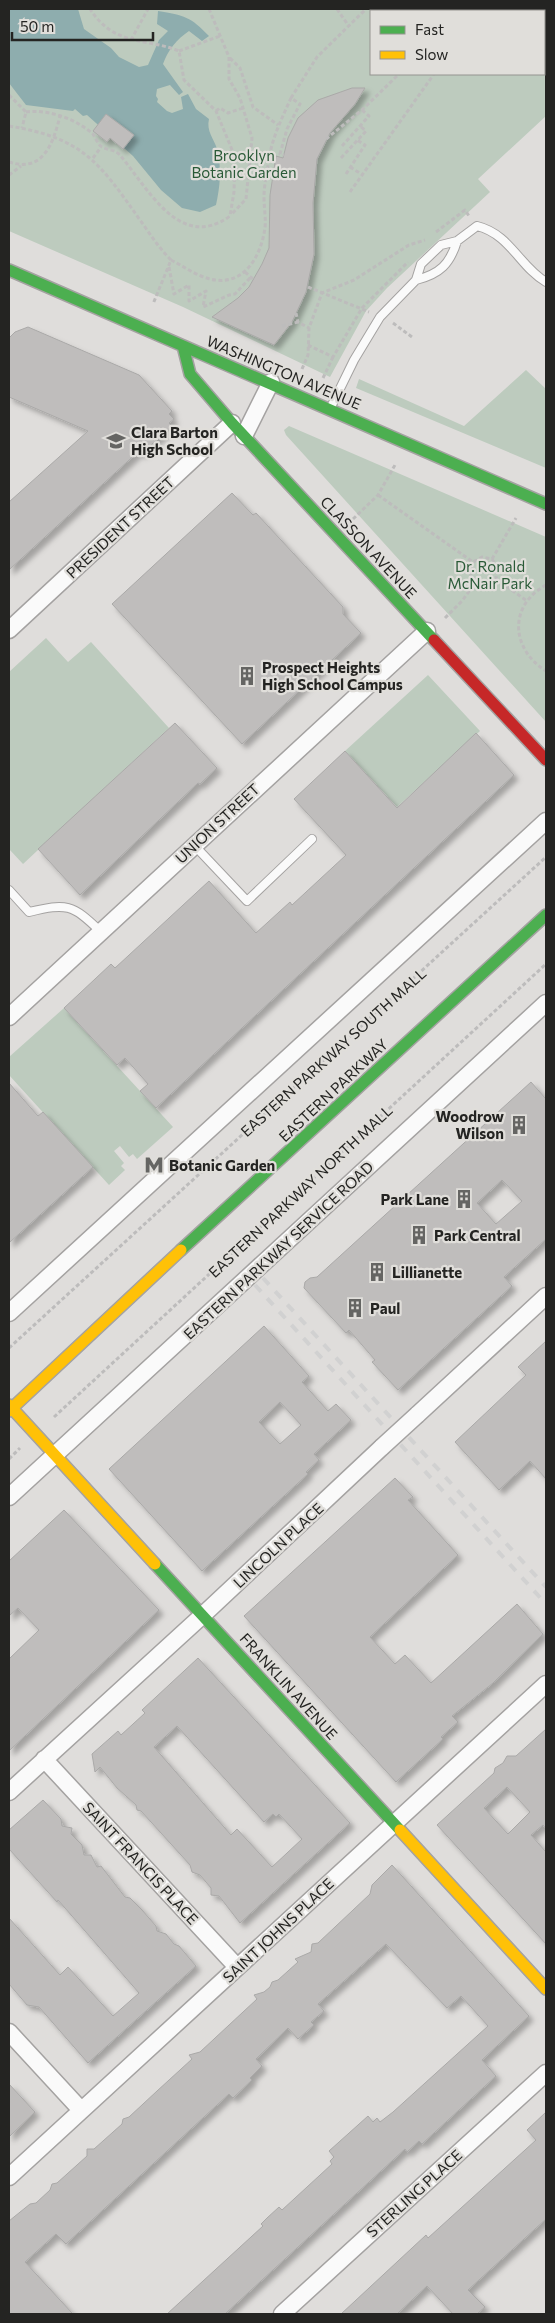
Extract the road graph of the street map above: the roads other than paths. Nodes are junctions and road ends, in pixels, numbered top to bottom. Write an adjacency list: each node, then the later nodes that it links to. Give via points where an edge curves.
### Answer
1 (457, 241): 3 (lane, via 441,245 421,264); 3 (lane, via 452,258 432,276); 4 (lane, via 478,226 489,229 501,236)
2 (9, 270): 5 (street, WASHINGTON AVENUE)
3 (416, 280): 7 (lane, via 380,317)
4 (546, 282)
5 (183, 346): 6 (street, WASHINGTON AVENUE); 8 (street, CLASSON AVENUE, via 190,374)
6 (271, 382): 7 (street, WASHINGTON AVENUE); 9 (street)
7 (331, 408): 10 (street, WASHINGTON AVENUE)
8 (232, 424): 9 (street, CLASSON AVENUE); 11 (street, PRESIDENT STREET)
9 (244, 436): 12 (street, CLASSON AVENUE)
10 (546, 504)
11 (9, 630)
12 (427, 630): 13 (street, CLASSON AVENUE); 16 (street, UNION STREET)
13 (546, 760)
14 (546, 821): 23 (street)
15 (312, 839): 16 (lane, via 246,901)
16 (194, 845): 19 (street, UNION STREET)
17 (9, 890): 19 (lane, via 28,912 58,905 80,912)
18 (546, 915): 24 (street, EASTERN PARKWAY)
19 (100, 931): 21 (street, UNION STREET)
20 (546, 1003): 25 (street, EASTERN PARKWAY SERVICE ROAD)
21 (9, 1017)
22 (546, 1296): 27 (street, LINCOLN PLACE, bridge)
23 (9, 1313)
24 (10, 1408): 25 (street, FRANKLIN AVENUE)
25 (55, 1455): 26 (street, EASTERN PARKWAY SERVICE ROAD); 27 (street, FRANKLIN AVENUE)
26 (9, 1497)
27 (204, 1614): 29 (street, LINCOLN PLACE); 31 (street, FRANKLIN AVENUE)
28 (546, 1684): 31 (street, SAINT JOHNS PLACE)
29 (44, 1759): 30 (street, LINCOLN PLACE); 32 (street, SAINT FRANCIS PLACE)
30 (9, 1792)
31 (394, 1824): 32 (street, SAINT JOHNS PLACE); 33 (street, FRANKLIN AVENUE)
32 (237, 1967): 36 (street, SAINT JOHNS PLACE)
33 (546, 1989)
34 (9, 2032): 36 (street)
35 (546, 2072): 38 (street, STERLING PLACE)
36 (81, 2110): 37 (street, SAINT JOHNS PLACE)
37 (9, 2177)
38 (282, 2314)

